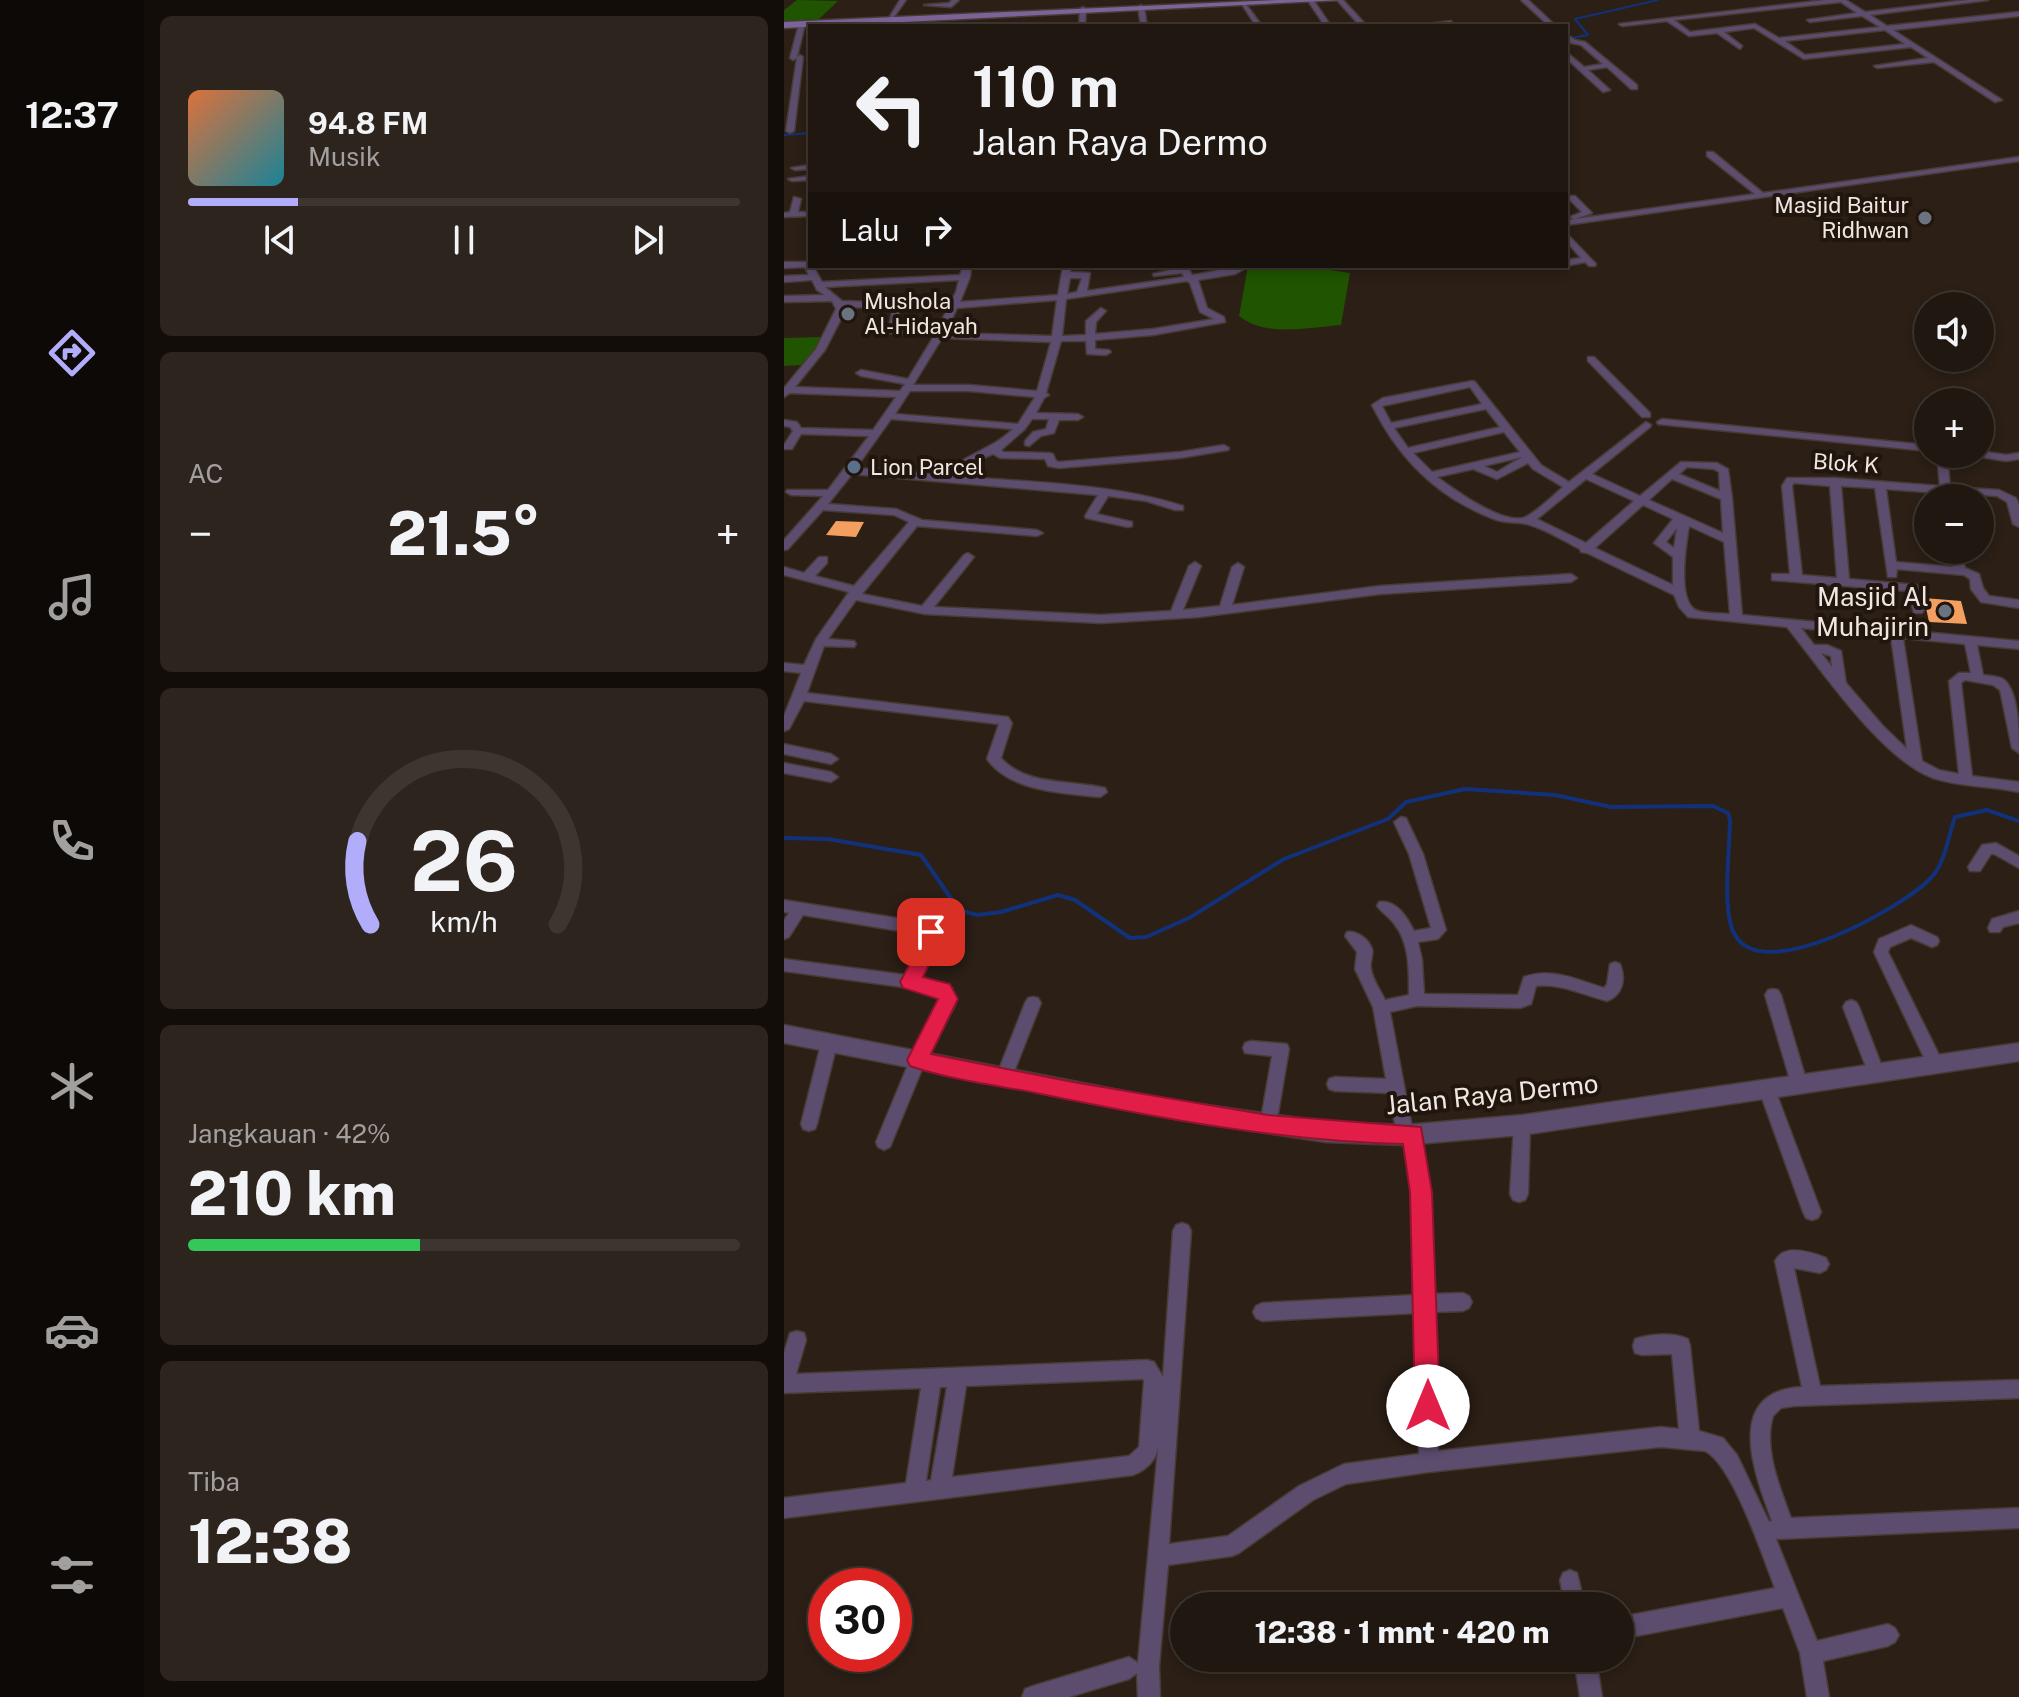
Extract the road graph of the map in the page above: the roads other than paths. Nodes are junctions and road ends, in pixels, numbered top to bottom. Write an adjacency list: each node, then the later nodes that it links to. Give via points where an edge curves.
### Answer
1 (903, 0): 22 (street)
2 (956, 0): 10 (street, via 951,5)
3 (1339, 0): 9 (main road); 30 (street)
4 (1524, 0): 32 (street)
5 (1842, 0): 16 (street); 17 (street)
6 (1927, 0): 13 (street)
7 (1985, 0): 13 (street)
8 (1299, 1): 9 (main road); 11 (main road)
9 (1311, 1): 29 (street)
10 (929, 3): 20 (street)
11 (1243, 4): 14 (main road); 28 (street)
12 (1728, 6): 16 (street)
13 (1937, 6): 17 (street); 24 (street)
14 (1141, 7): 15 (main road); 27 (street)
15 (1083, 9): 20 (main road); 26 (street)
16 (1735, 11): 21 (street); 35 (street)
17 (1863, 14): 23 (street); 36 (street)
18 (2019, 14): 24 (street)
19 (1442, 15): 31 (street)
20 (918, 18): 22 (main road)
21 (1668, 19): 33 (street); 37 (street, via 1689,34)
22 (889, 20): 25 (main road)
23 (1810, 20)
24 (1963, 22): 36 (street)
25 (802, 24): 34 (main road); 43 (street)
26 (1082, 24)
27 (1144, 24)
28 (1258, 24)
29 (1327, 24)
30 (1362, 24)
31 (1451, 24)
32 (1551, 24)
33 (1622, 24)
34 (784, 25)
35 (1755, 26): 37 (street); 39 (street)
36 (1885, 28): 39 (street); 40 (street)
37 (1718, 30): 41 (street)
38 (1568, 40): 45 (street, via 1583,43)
39 (1778, 40): 40 (street, via 1804,57)
40 (1910, 45): 44 (street)
41 (1740, 47)
42 (1568, 56): 47 (street)
43 (792, 58): 51 (street)
44 (1933, 60): 46 (street); 50 (street)
45 (1608, 65): 47 (street); 48 (street)
46 (1877, 66)
47 (1582, 69): 49 (street)
48 (1634, 87)
49 (1606, 90)
50 (1999, 96)
51 (790, 131)
52 (1710, 154): 58 (street)
53 (2019, 159): 58 (street)
54 (808, 167): 55 (street)
55 (795, 168)
56 (808, 178): 57 (street)
57 (792, 179)
58 (1761, 195): 63 (street)
59 (1568, 198): 62 (street, via 1588,213)
60 (797, 199): 61 (street)
61 (789, 215)
62 (1568, 219)
63 (1568, 220)
64 (1568, 238): 65 (street, via 1590,262)
65 (1568, 263)
66 (808, 264): 67 (street)
67 (784, 265)
68 (811, 268): 74 (street)
69 (1237, 268): 73 (street)
70 (1066, 270): 76 (street, via 1087,275); 77 (street)
71 (967, 272): 74 (street); 80 (street)
72 (784, 279): 74 (street)
73 (1192, 280): 75 (street); 75 (street, via 1185,270 1157,273); 83 (street, via 1203,310 1222,320 1164,332)
74 (821, 282): 79 (street)
75 (1167, 287): 76 (street)
76 (1081, 295): 77 (street)
77 (1064, 297): 80 (street); 84 (street)
78 (784, 299): 79 (street)
79 (841, 302): 82 (street, via 898,305 893,331); 88 (street, via 827,337)
80 (955, 305): 82 (street)
81 (1101, 311): 83 (street, via 1091,321)
82 (939, 334): 84 (street, via 1016,340); 90 (street)
83 (1092, 335): 84 (street); 85 (street, via 1091,353)
84 (1058, 336): 92 (street)
85 (1106, 352)
86 (1591, 359): 98 (street)
87 (789, 367): 88 (street)
88 (804, 367): 91 (street)
89 (861, 373): 90 (street)
90 (907, 388): 91 (street); 92 (street); 94 (street)
91 (786, 389)
92 (1044, 395): 95 (street)
93 (1490, 405): 100 (street); 100 (street, via 1472,384 1448,386 1380,402 1377,407); 102 (street)
94 (886, 416): 101 (street); 104 (street)
95 (1028, 416): 96 (street); 101 (street)
96 (1055, 417): 97 (street); 105 (street, via 1050,431)
97 (1078, 417)
98 (1646, 420): 109 (street, via 1656,426 1662,422); 115 (street)
99 (784, 423): 103 (street)
100 (1390, 426): 110 (street)
101 (1021, 427): 107 (street)
102 (1507, 428): 110 (street); 113 (street)
103 (798, 431): 104 (street); 106 (street)
104 (874, 433): 114 (street)
105 (1029, 443)
106 (788, 447)
107 (994, 448): 108 (street, via 1000,455 1049,456 1053,465); 117 (street, via 971,456)
108 (1224, 448)
109 (1914, 448)
110 (1407, 451): 118 (street)
111 (1994, 455): 112 (street)
112 (2019, 456)
113 (1524, 457): 118 (street, via 1497,476 1475,466); 121 (street)
114 (847, 470): 117 (street); 125 (street)
115 (1585, 475): 121 (street); 128 (street)
116 (1671, 475): 127 (street); 127 (street, via 1685,464 1720,467); 128 (street)
117 (950, 476): 124 (street)
118 (1428, 476): 132 (street, via 1450,494 1492,514 1512,522)
119 (1835, 481): 120 (street, Blok K); 153 (street, Blok K, via 1793,479 1787,486); 154 (street)
120 (1880, 485): 122 (street, Blok K); 145 (street)
121 (1569, 486): 132 (street)
122 (1914, 487)
123 (791, 492): 125 (street)
124 (1105, 492): 130 (street); 134 (street, via 1090,516)
125 (831, 493): 129 (street)
126 (1994, 494): 135 (street, Blok K, via 2009,496)
127 (1727, 498): 138 (street)
128 (1641, 500): 131 (street); 140 (street)
129 (821, 507): 133 (street, via 896,512); 137 (street)
130 (1179, 508)
131 (1682, 519): 138 (street); 141 (street); 141 (street, via 1660,543)
132 (1529, 520): 140 (street)
133 (915, 521): 136 (street); 156 (street)
134 (1128, 524)
135 (2019, 524)
136 (1037, 533)
137 (790, 536): 139 (street)
138 (1729, 540): 163 (street)
139 (784, 547)
140 (1585, 550): 157 (street)
141 (1678, 555): 157 (street)
142 (968, 557): 159 (street)
143 (823, 560): 150 (street)
144 (1958, 564): 149 (street)
145 (1892, 565): 149 (street); 155 (street)
146 (1195, 566): 162 (street)
147 (1238, 567): 160 (street)
148 (784, 571): 150 (street)
149 (1960, 572): 158 (street, via 1975,577 1981,597)
150 (808, 576): 156 (street)
151 (1776, 577): 153 (street)
152 (1571, 578): 160 (street, via 1393,588)
153 (1796, 578): 154 (street)
154 (1843, 582): 155 (street)
155 (1892, 587): 161 (street, via 1915,589)
156 (856, 593): 159 (street); 167 (street)
157 (1679, 593): 163 (street, via 1685,609 1698,616)
158 (2019, 604)
159 (925, 610): 162 (street, via 1053,618)
160 (1225, 610): 162 (street)
161 (1918, 610)
162 (1175, 615)
163 (1736, 619): 164 (street)
164 (1791, 624): 165 (street); 179 (street)
165 (1896, 633): 166 (street); 179 (street)
166 (1970, 641): 169 (street); 172 (street)
167 (820, 642): 168 (street); 171 (street)
168 (850, 644)
169 (2019, 645)
170 (784, 667): 171 (street)
171 (806, 669): 173 (street)
172 (1978, 678): 175 (street, via 2006,688); 182 (street, via 1955,681)
173 (799, 696): 174 (street); 184 (street, via 1003,720 994,759 1003,769 1044,784)
174 (784, 726)
175 (2017, 728): 176 (street)
176 (2019, 748)
177 (784, 749): 178 (street)
178 (831, 759)
179 (1916, 764): 182 (street)
180 (784, 768): 181 (street)
181 (831, 777)
182 (1966, 778): 183 (street)
183 (2019, 787)
184 (1100, 792)
185 (1401, 822): 194 (street, via 1439,930)
186 (2019, 863): 187 (street, via 1996,848 1987,849)
187 (1975, 867)
188 (1384, 906): 194 (street, via 1401,918)
189 (791, 907): 192 (street); 198 (street, via 931,932)
190 (2019, 917): 191 (street)
191 (1995, 928)
192 (784, 933)
193 (1352, 936): 202 (street, via 1365,950 1363,969)
194 (1409, 937): 200 (street)
195 (1932, 941): 209 (street, via 1911,931 1884,943 1881,952)
196 (791, 965): 198 (street)
197 (1615, 968): 200 (street, via 1615,986 1607,995 1561,979 1539,979 1529,981 1526,999 1520,1002)
198 (910, 982): 208 (street, via 943,989 948,999)
199 (1773, 995): 212 (street)
200 (1417, 1000): 202 (street)
201 (1033, 1003): 211 (street)
202 (1381, 1007): 214 (street)
203 (1851, 1007): 210 (street)
204 (784, 1034): 205 (street, Jalan Raya Dermo)
205 (829, 1044): 208 (street, Jalan Raya Dermo); 216 (street)
206 (1251, 1048): 217 (street, via 1281,1049)
207 (2019, 1052): 209 (street, Jalan Raya Dermo)
208 (918, 1060): 211 (street, Jalan Raya Dermo); 220 (street)
209 (1935, 1063): 210 (street, Jalan Raya Dermo)
210 (1876, 1072): 212 (street, Jalan Raya Dermo)
211 (1004, 1077): 217 (street, Jalan Raya Dermo)
212 (1799, 1083): 215 (street, Jalan Raya Dermo)
213 (1335, 1084): 214 (street)
214 (1397, 1086): 219 (street)
215 (1766, 1087): 218 (street, Jalan Raya Dermo); 222 (street)
216 (809, 1124)
217 (1268, 1125): 219 (street, Jalan Raya Dermo)
218 (1522, 1125): 219 (street, Jalan Raya Dermo); 221 (street)
219 (1409, 1135): 225 (street, via 1421,1192)
220 (884, 1142)
221 (1519, 1194)
222 (1812, 1212)
223 (1182, 1231): 242 (street)
224 (1820, 1264): 234 (street, via 1784,1261)
225 (1426, 1302): 226 (street); 227 (street); 236 (street)
226 (1463, 1302)
227 (1262, 1312)
228 (797, 1340): 232 (street)
229 (1642, 1346): 235 (street, via 1681,1346)
230 (932, 1379): 231 (street); 232 (street); 238 (street)
231 (958, 1379): 237 (street); 237 (street, via 1147,1369 1154,1378 1148,1452 1133,1465)
232 (784, 1384)
233 (2019, 1389): 234 (street)
234 (1813, 1396): 241 (street, via 1775,1401 1760,1425)
235 (1690, 1438): 236 (street); 241 (street, via 1711,1443 1730,1462)
236 (1429, 1462): 242 (street, via 1344,1474 1306,1493 1232,1546)
237 (940, 1488): 238 (street)
238 (915, 1491): 239 (street)
239 (784, 1508)
240 (2019, 1518): 241 (street)
241 (1773, 1530): 245 (street)
242 (1160, 1556): 253 (street)
243 (1570, 1580): 244 (street)
244 (1572, 1592)
245 (1785, 1597): 246 (street); 248 (street)
246 (1634, 1625)
247 (1888, 1635): 248 (street)
248 (1811, 1653): 255 (street)
249 (1129, 1668): 251 (street)
250 (1587, 1672): 254 (street)
251 (1082, 1690): 252 (street)
252 (1033, 1697)
253 (1149, 1697)
254 (1591, 1697)
255 (1818, 1697)

